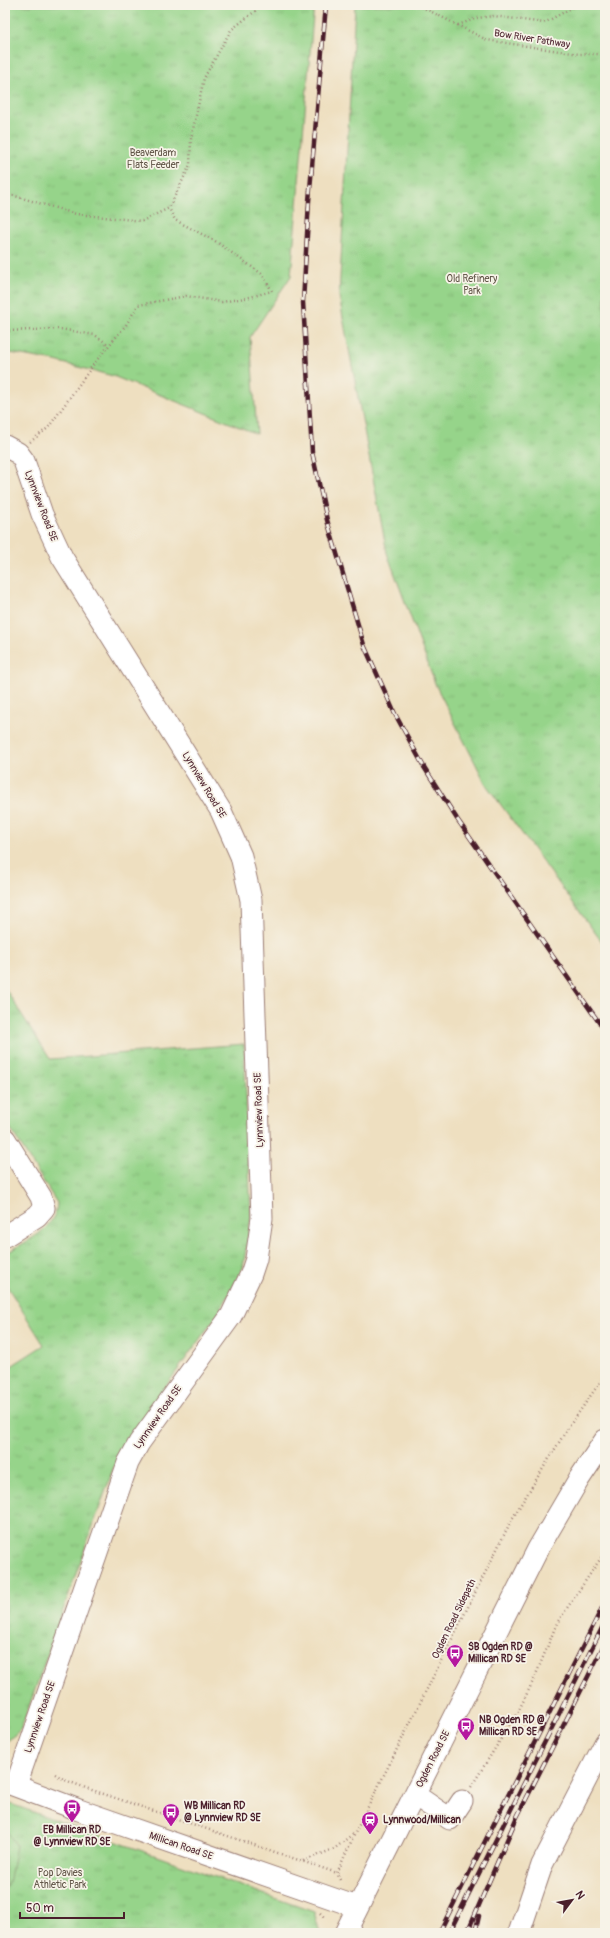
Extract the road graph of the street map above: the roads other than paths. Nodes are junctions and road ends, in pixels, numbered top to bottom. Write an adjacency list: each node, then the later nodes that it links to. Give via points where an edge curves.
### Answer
1 (11, 449): 6 (street, Lynnview Road SE, via 24,461 42,514 62,557 221,811 241,856 251,900 262,1218 256,1259 231,1316 139,1443 128,1463)
2 (5, 1139): 3 (street, via 41,1197 44,1208 37,1216)
3 (5, 1236)
4 (605, 1440): 7 (street, Ogden Road SE, via 578,1479 538,1549)
5 (605, 1743): 11 (street, via 542,1865)
6 (10, 1784): 9 (street, Millican Road SE)
7 (415, 1794): 8 (street, via 450,1819); 9 (street, Ogden Road SE)
8 (462, 1801)
9 (357, 1908): 10 (street, Ogden Road SE)
10 (345, 1933)
11 (519, 1933)

